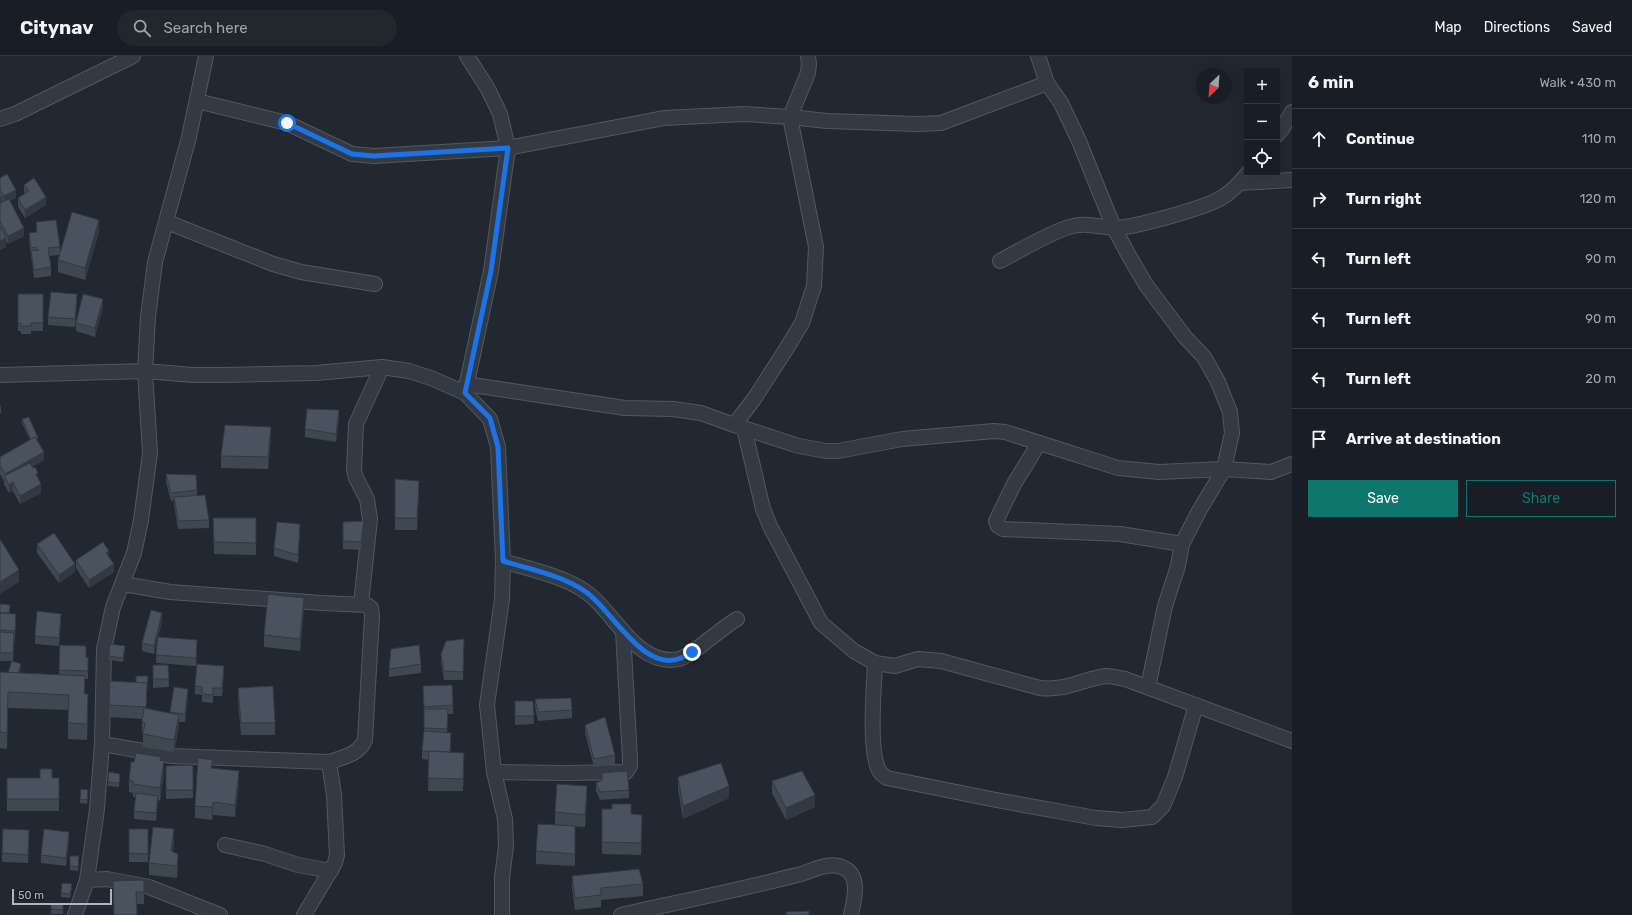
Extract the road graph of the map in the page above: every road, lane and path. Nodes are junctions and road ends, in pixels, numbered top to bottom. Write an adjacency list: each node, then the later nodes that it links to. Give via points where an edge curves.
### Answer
1 (133, 56): 10 (street, via 15,114)
2 (206, 56): 7 (street)
3 (467, 56): 12 (street, via 500,114)
4 (808, 56): 9 (street, via 808,74)
5 (1038, 56): 6 (street)
6 (1047, 83): 9 (street, via 941,123 894,124); 16 (street, via 1061,103 1079,141)
7 (197, 101): 12 (street, via 287,123 352,154 374,156); 15 (street)
8 (1292, 112): 11 (street)
9 (790, 117): 12 (street, via 744,114 664,118); 23 (street, via 816,247 814,286 802,323)
10 (0, 118)
11 (1280, 130)
12 (508, 148): 22 (street, via 491,271)
13 (1244, 178): 14 (street); 16 (street, via 1222,198 1206,205 1139,224)
14 (1292, 180)
15 (167, 222): 18 (street, via 273,264 301,272); 20 (street, via 155,262 148,317)
16 (1114, 228): 17 (street, via 1091,224 1068,228); 26 (street, via 1146,285 1184,337 1204,357 1218,382 1230,412 1232,433)
17 (1000, 260)
18 (376, 284)
19 (382, 367): 20 (street, via 316,373 223,376); 22 (street, via 409,371); 30 (street, via 356,424 354,470 367,499 370,519)
20 (146, 371): 21 (street); 29 (street, via 150,453 141,520 134,553)
21 (0, 375)
22 (466, 388): 23 (street, via 625,408 673,409 701,413); 28 (street, via 490,418 498,447)
23 (739, 426): 24 (street, via 798,446 826,451 902,439 979,432 1005,432); 33 (street, via 770,526 821,623 854,651)
24 (1039, 443): 26 (street, via 1118,468 1159,472); 27 (street, via 1014,484 996,521 998,526 1003,529 1120,534)
25 (1292, 464): 26 (street, via 1271,472)
26 (1224, 469): 27 (street)
27 (1182, 544): 34 (street, via 1165,606)
28 (503, 561): 32 (street, via 562,580 586,592 599,603); 39 (street, via 502,599 487,705)
29 (123, 584): 30 (street, via 170,592); 37 (street, via 113,607 104,649)
30 (361, 604): 38 (street, via 371,608 372,616 365,740 361,748 351,755)
31 (737, 619): 32 (street, via 692,652 673,659 653,656 638,647)
32 (623, 632): 39 (street, via 630,760 626,772)
33 (875, 663): 34 (street, via 896,666 918,659 942,661 1051,689 1107,676 1125,678); 35 (street, via 873,741 881,774 887,778 959,793 1096,818 1122,820 1152,817 1162,806 1175,777)
34 (1148, 687): 35 (street)
35 (1196, 705): 36 (street)
36 (1292, 741)
37 (102, 744): 38 (street, via 172,756); 42 (street, via 97,809)
38 (329, 762): 41 (street, via 334,795 337,855)
39 (494, 772): 46 (street, via 505,820)
40 (225, 845): 41 (street, via 298,865)
41 (331, 871): 45 (street)
42 (87, 880): 43 (street); 44 (street, via 107,879 149,887)
43 (75, 915)
44 (220, 915)
45 (304, 915)
46 (502, 915)
47 (621, 915): 48 (street, via 790,877 830,864 844,868 852,875 855,890)
48 (851, 915)

